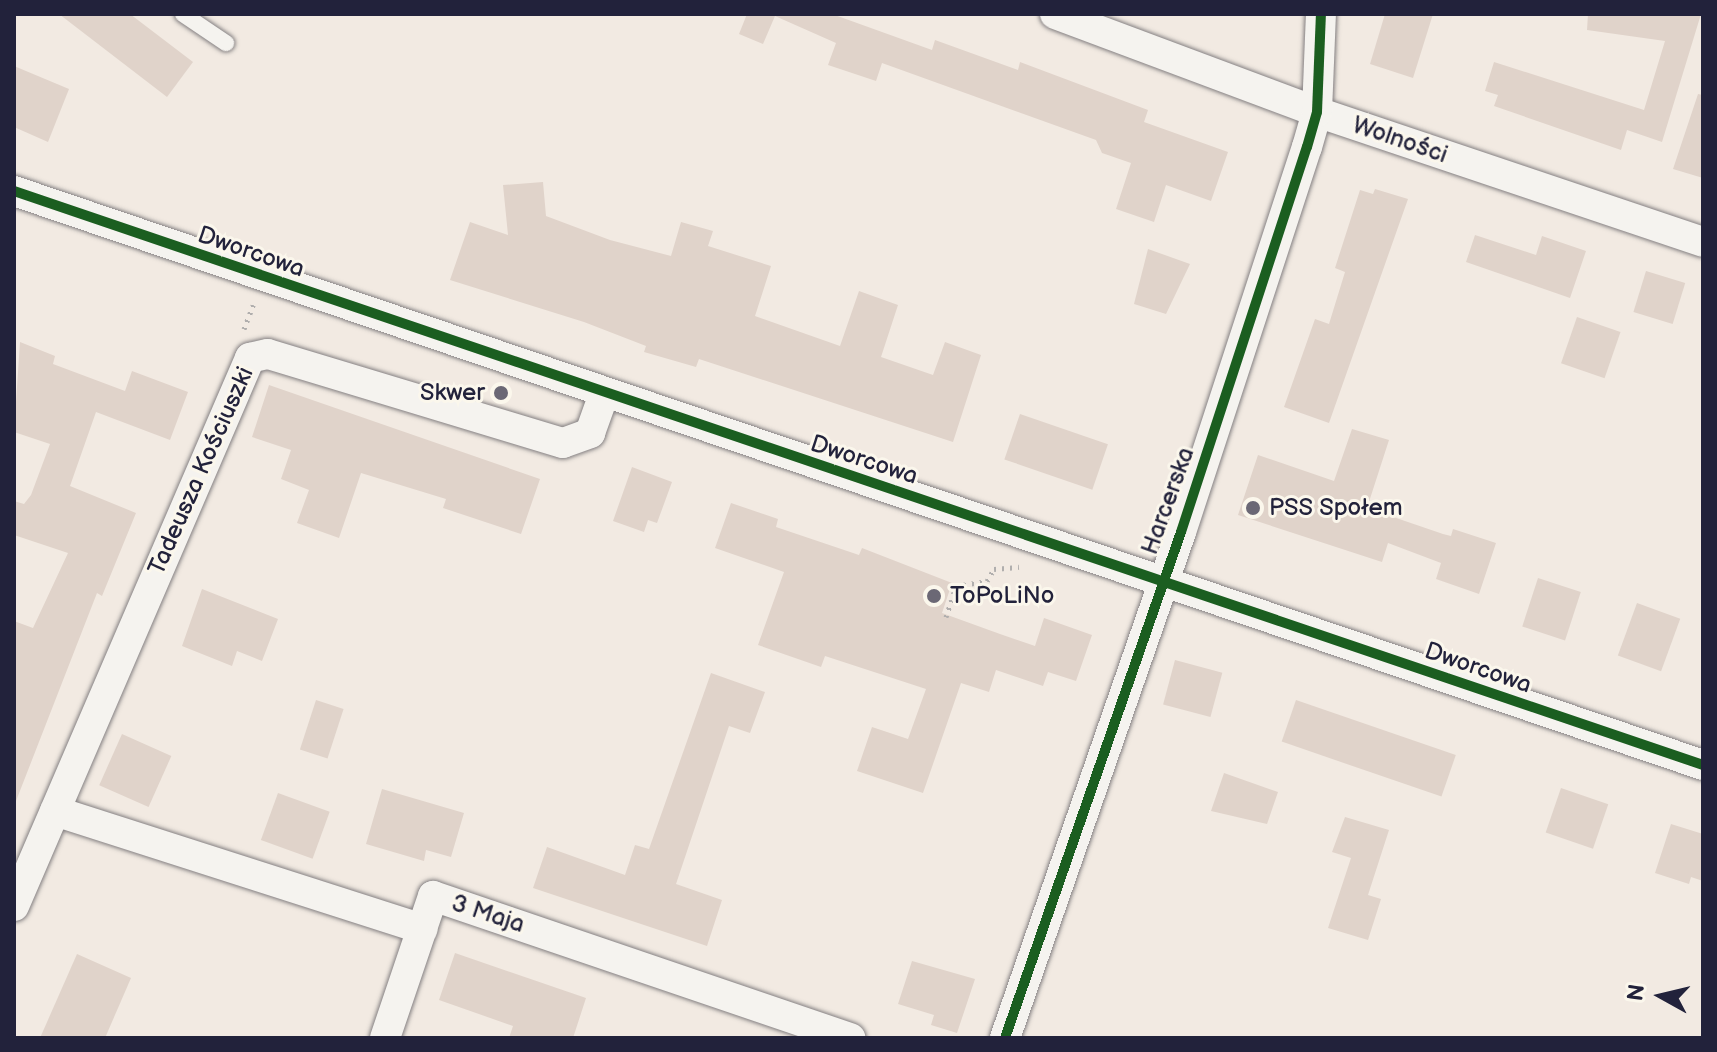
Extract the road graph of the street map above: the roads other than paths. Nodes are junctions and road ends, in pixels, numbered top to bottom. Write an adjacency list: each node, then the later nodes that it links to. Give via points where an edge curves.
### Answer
1 (183, 14): 4 (lane)
2 (1055, 14): 5 (street, Wolności)
3 (1321, 14): 5 (street, Harcerska)
4 (226, 43)
5 (1317, 112): 7 (street, Wolności); 9 (street, Harcerska, via 1186,517)
6 (14, 191): 8 (street, Dworcowa)
7 (1703, 242)
8 (604, 394): 9 (street, Dworcowa); 11 (street, Tadeusza Kościuszki, via 590,433 563,443 268,354 250,358)
9 (1159, 581): 10 (street, Dworcowa); 16 (street, Harcerska)
10 (1703, 765)
11 (55, 811): 12 (street, Tadeusza Kościuszki); 13 (street, 3 Maja)
12 (14, 906)
13 (422, 929): 14 (street); 15 (street, 3 Maja, via 433,896)
14 (385, 1038)
15 (850, 1038)
16 (1005, 1038)

